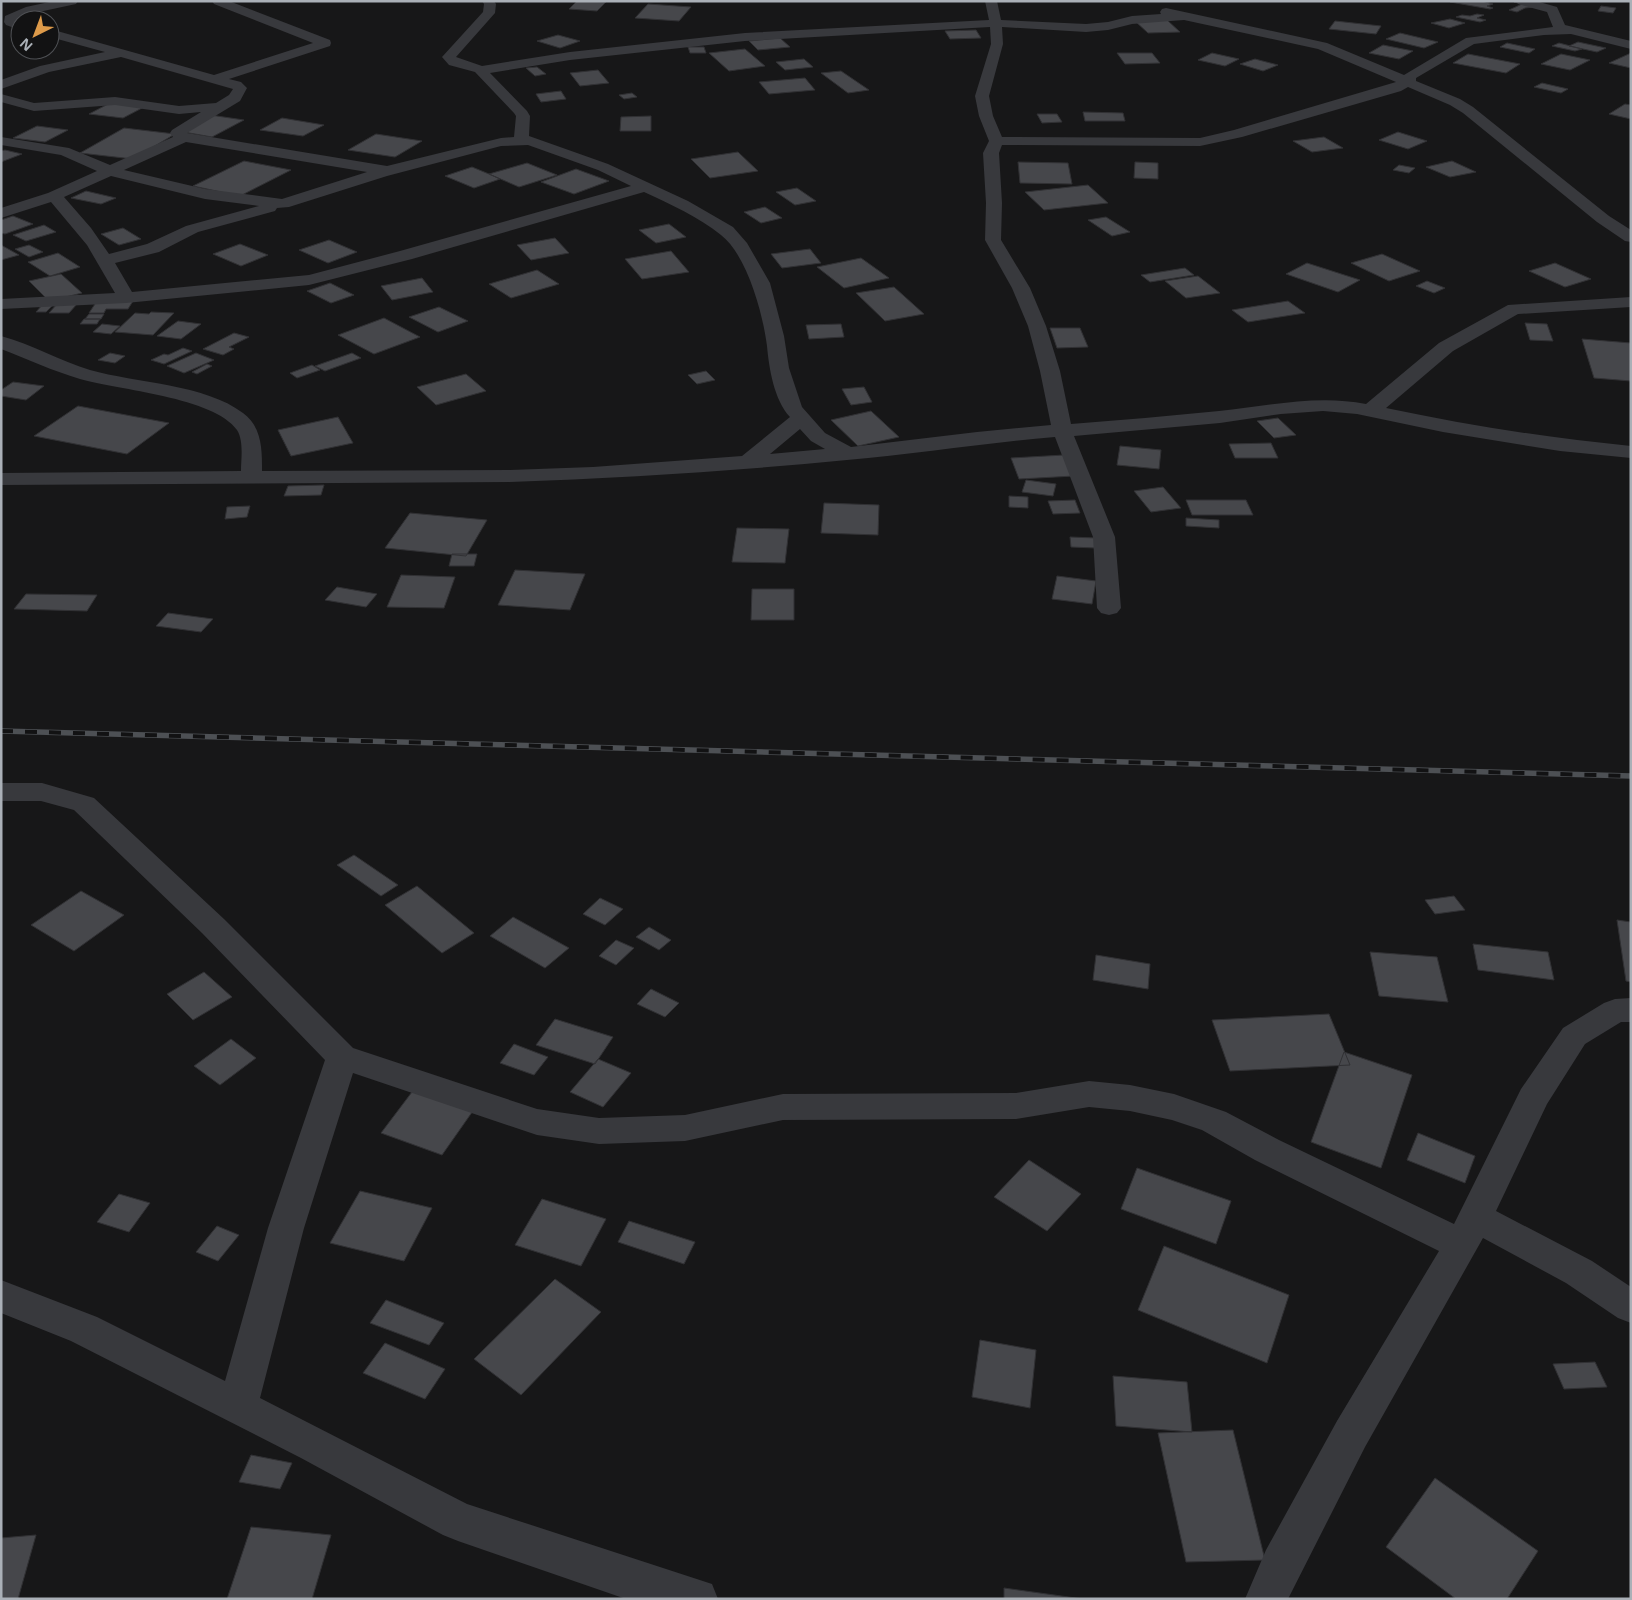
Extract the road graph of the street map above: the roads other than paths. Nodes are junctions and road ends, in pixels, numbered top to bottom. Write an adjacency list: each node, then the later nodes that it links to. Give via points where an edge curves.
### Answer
1 (72, 1): 7 (street)
2 (218, 1): 15 (street, via 325,43)
3 (488, 1): 14 (street, via 489,13 449,57 454,62)
4 (991, 1): 9 (street)
5 (1522, 1): 10 (street, via 1553,10 1557,24)
6 (1147, 4): 8 (street)
7 (30, 10)
8 (1183, 16): 9 (street, via 1086,28); 16 (street, via 1322,46)
9 (996, 23): 14 (street, via 745,37 570,56); 23 (street, via 997,44 982,96)
10 (1568, 31): 12 (street); 16 (street, via 1544,30 1471,41 1410,76)
11 (60, 36): 13 (street)
12 (1631, 45)
13 (122, 52): 15 (street); 17 (street, via 45,70)
14 (482, 70): 22 (street, via 523,116)
15 (214, 78): 19 (street, via 240,88 235,98)
16 (1409, 81): 23 (street, via 1396,88 1200,142); 30 (street, via 1468,110 1603,219)
17 (1, 85)
18 (1, 98): 19 (street, via 30,112 96,101 179,110)
19 (222, 105): 21 (street, via 177,133)
20 (3, 134): 24 (street, via 64,151)
21 (184, 137): 24 (street); 25 (street)
22 (521, 139): 25 (street); 26 (street, via 603,167)
23 (996, 141): 38 (street, via 991,153 992,240 1021,288 1037,326)
24 (110, 171): 27 (street); 28 (street, via 205,194)
25 (388, 171): 28 (street)
26 (646, 187): 32 (street, via 309,280); 37 (street, via 727,231 739,244 761,283 779,368 793,409)
27 (54, 196): 29 (street); 31 (street, via 78,221)
28 (283, 204): 31 (street, via 192,229 153,248)
29 (1, 213)
30 (1631, 237)
31 (106, 260): 32 (street)
32 (126, 298): 34 (street)
33 (1631, 302): 36 (street, via 1514,309 1446,347)
34 (1, 304)
35 (1, 342): 42 (street, via 84,375 178,393 233,415 247,429)
36 (1370, 411): 38 (street, via 1323,405); 39 (street, via 1560,445)
37 (800, 419): 40 (street, via 818,437); 41 (street)
38 (1062, 430): 40 (street); 44 (street, via 1104,537)
39 (1631, 452)
40 (848, 454): 41 (street)
41 (748, 461): 42 (street, via 510,476)
42 (252, 478): 43 (street)
43 (1, 479)
44 (1109, 608)
45 (1, 792): 47 (street, via 42,792 84,804 213,926)
46 (1631, 1010): 48 (street, via 1615,1011 1574,1036 1533,1098)
47 (342, 1057): 48 (street, via 537,1122 599,1131 685,1128 784,1107 1016,1106 1088,1094 1130,1098 1174,1107 1214,1121 1267,1150); 51 (street, via 286,1228)
48 (1469, 1231): 50 (street, via 1579,1272); 53 (street, via 1351,1434)
49 (1, 1296): 51 (street, via 84,1329)
50 (1631, 1307)
51 (238, 1406): 52 (street, via 458,1521)
52 (697, 1599)
53 (1266, 1599)

